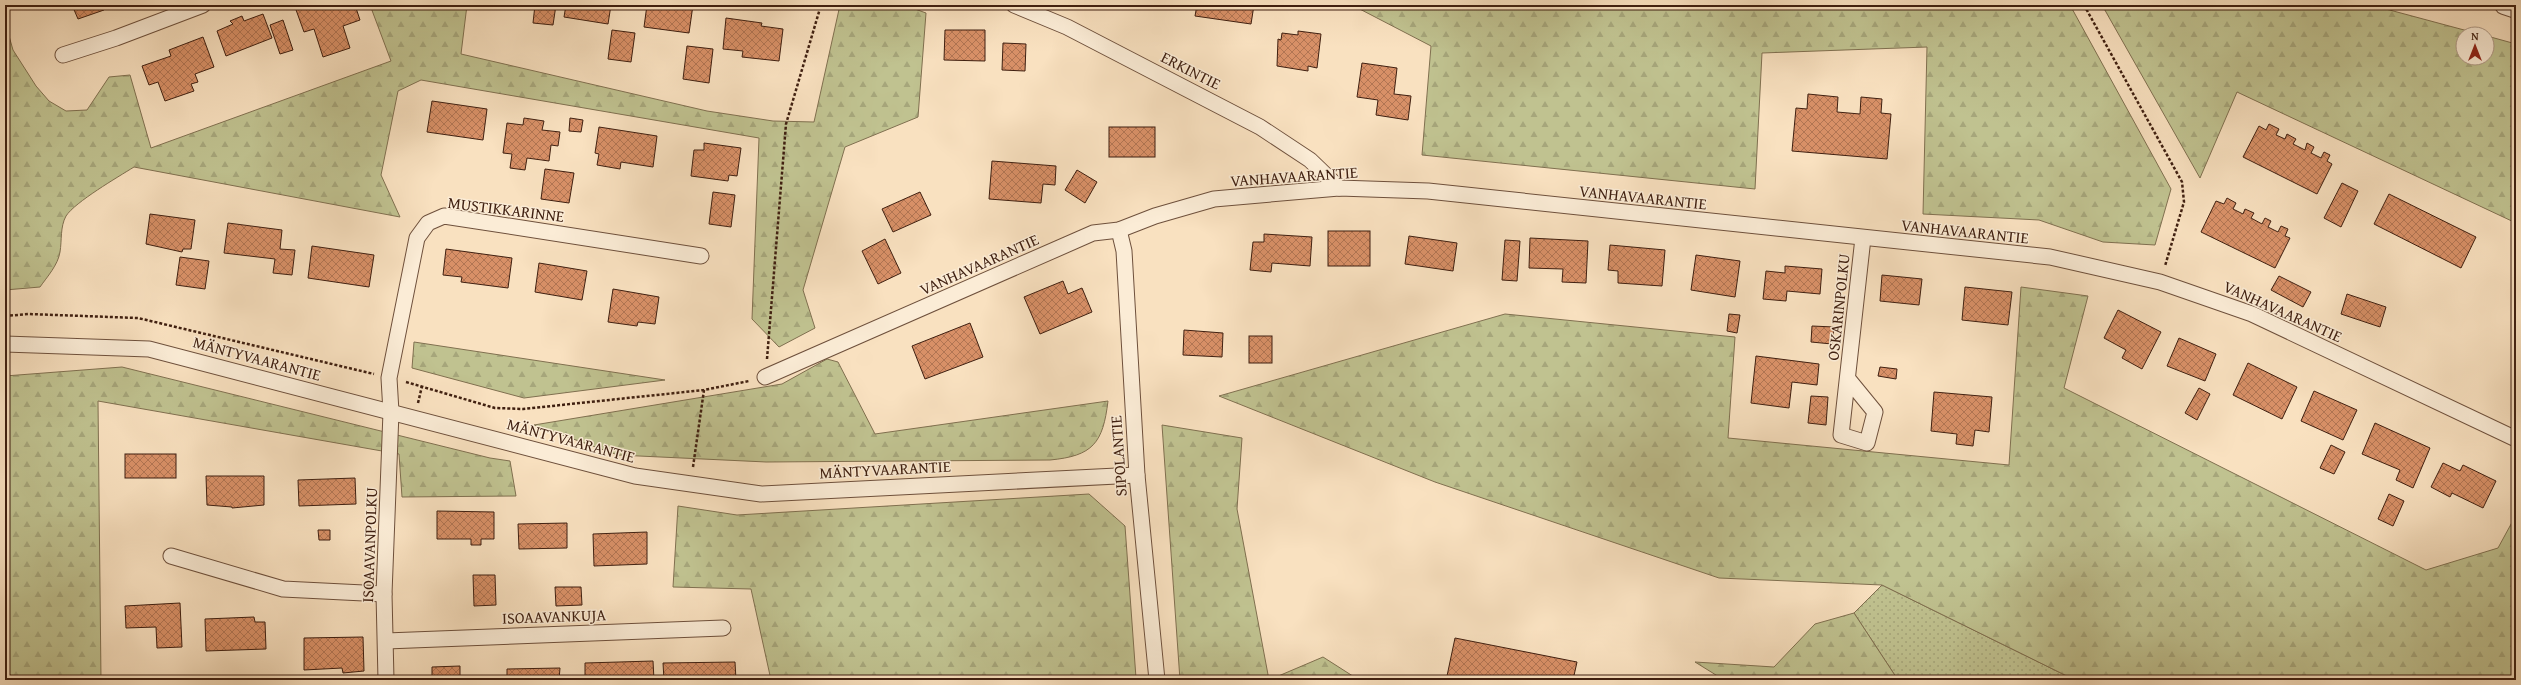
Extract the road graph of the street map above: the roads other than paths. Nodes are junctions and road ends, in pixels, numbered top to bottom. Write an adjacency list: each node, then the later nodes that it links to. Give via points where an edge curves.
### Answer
1 (203, 5): 5 (street)
2 (1014, 5): 6 (street, ERKINTIE, via 1067,27 1260,127 1310,160)
3 (2504, 5): 4 (street)
4 (2516, 9)
5 (63, 55)
6 (1339, 188): 7 (street, VANHAVAARANTIE, via 1214,199 1155,216); 8 (street, VANHAVAARANTIE, via 1428,191)
7 (1119, 230): 11 (street, VANHAVAARANTIE, via 1093,233); 15 (street, SIPOLANTIE, via 1124,251)
8 (1863, 238): 12 (street, OSKARINPOLKU); 14 (street, VANHAVAARANTIE, via 2050,257 2160,282 2252,314)
9 (701, 256): 13 (street, MUSTIKKARINNE, via 444,216 428,223 417,238 412,256 389,378)
10 (5, 344): 13 (street, MÄNTYVAARANTIE, via 149,349)
11 (765, 377)
12 (1848, 379)
13 (391, 412): 15 (street, MÄNTYVAARANTIE, via 635,476 761,494); 17 (street, ISOAAVANPOLKU)
14 (2516, 439)
15 (1137, 475): 21 (street, SIPOLANTIE)
16 (171, 556): 17 (street, via 283,589)
17 (384, 594): 19 (street, ISOAAVANPOLKU)
18 (723, 628): 19 (street, ISOAAVANKUJA)
19 (386, 641): 20 (street, ISOAAVANPOLKU)
20 (386, 680)
21 (1157, 680)

